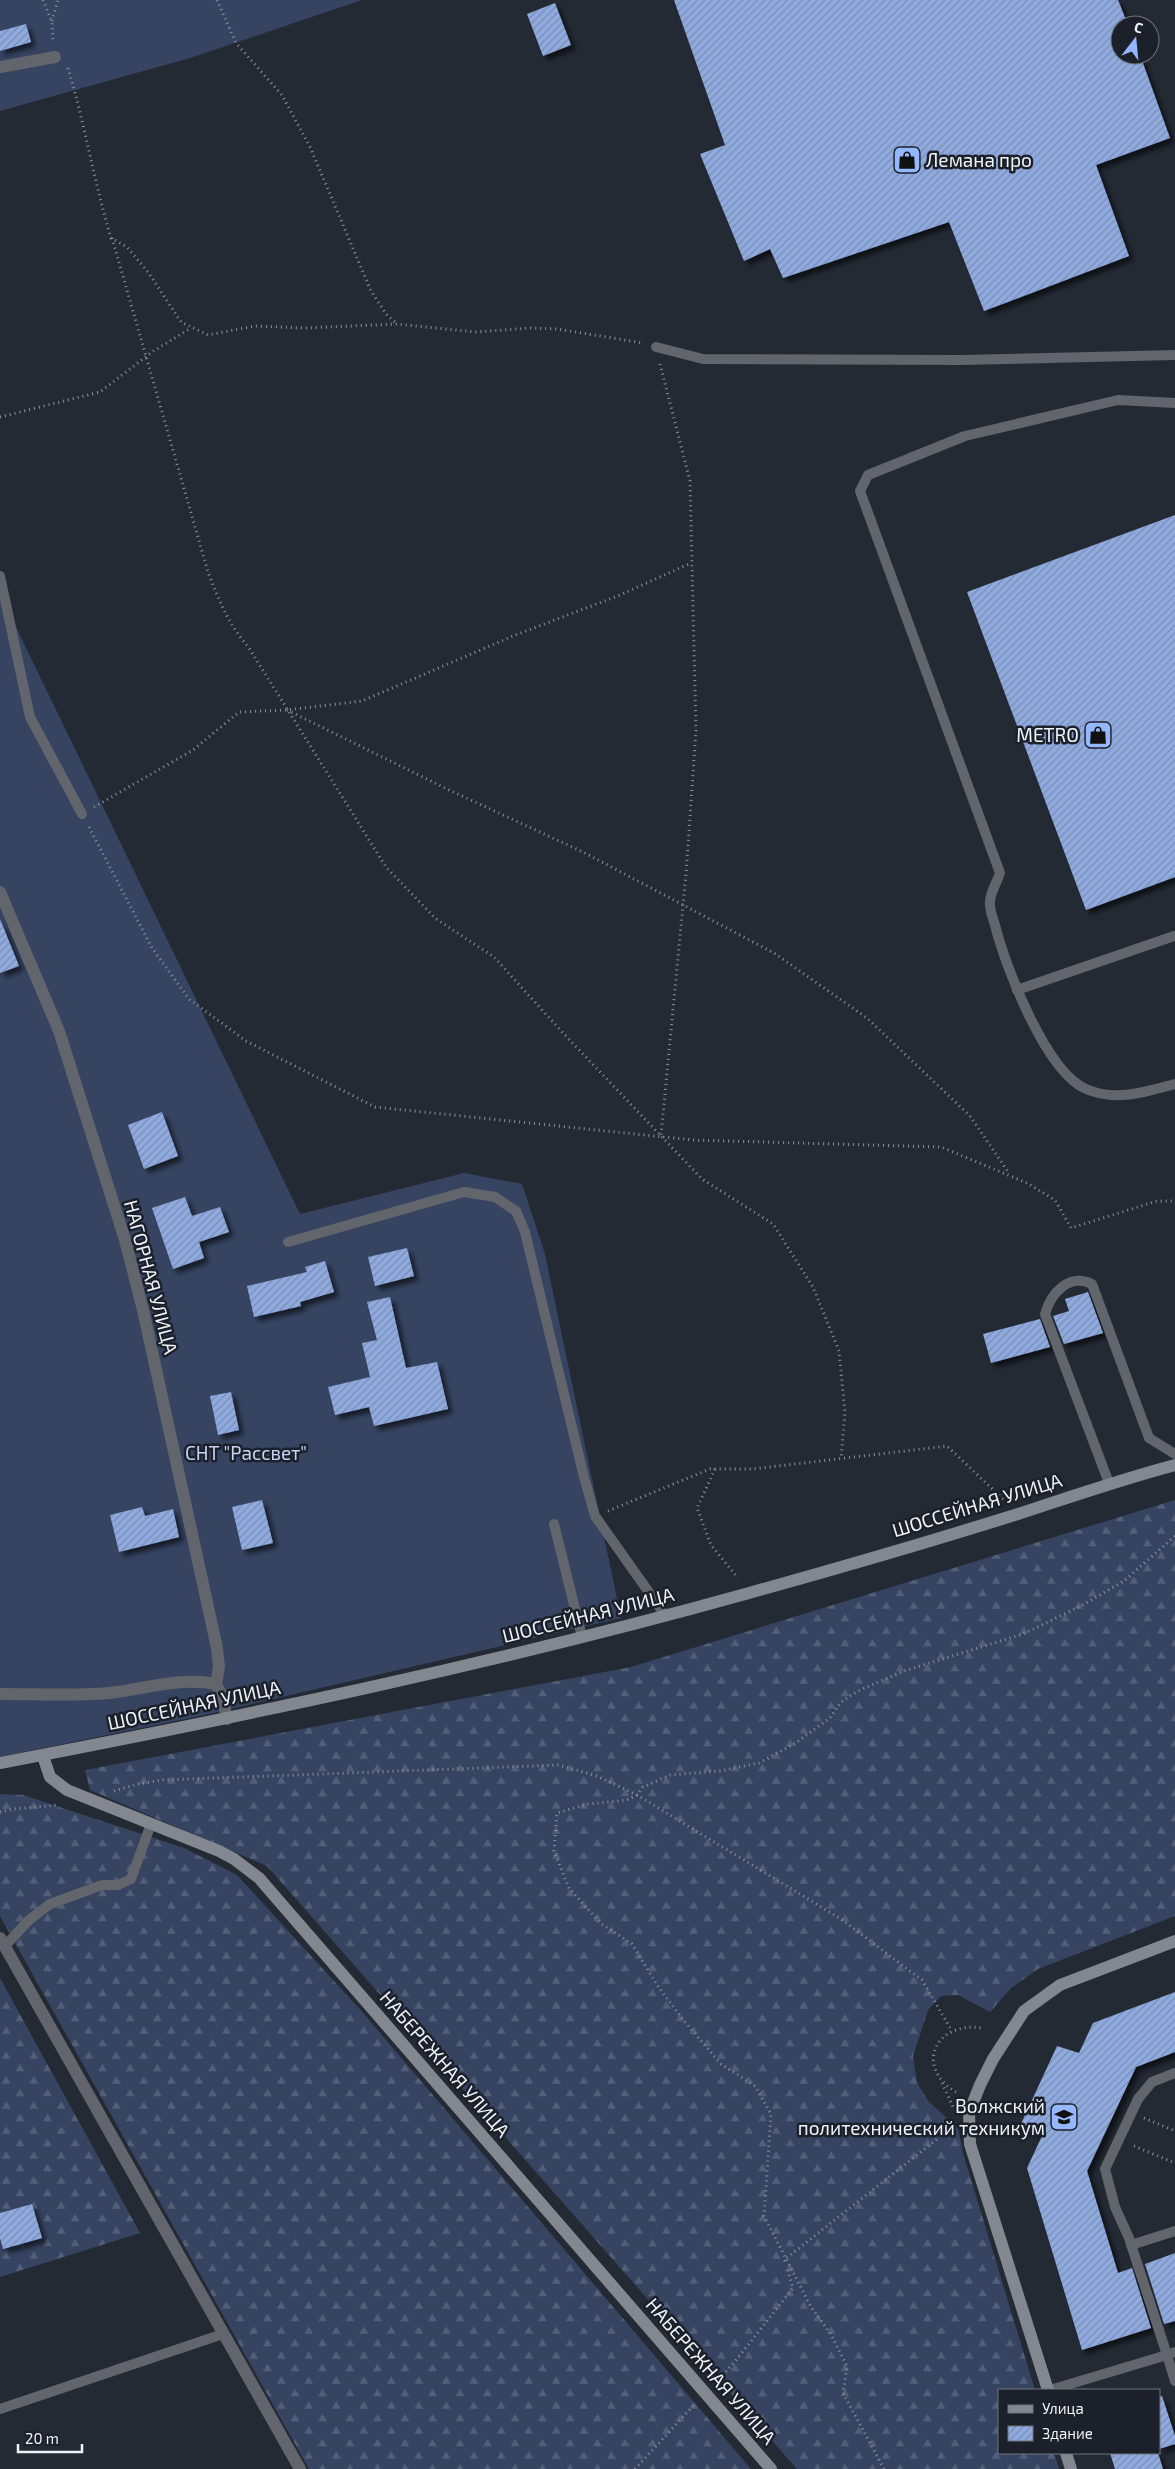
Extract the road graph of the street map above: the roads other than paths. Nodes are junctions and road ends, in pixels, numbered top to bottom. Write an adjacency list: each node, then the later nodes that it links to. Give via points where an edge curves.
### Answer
1 (55, 57): 2 (street)
2 (0, 67)
3 (656, 347): 4 (lane, via 704,359 961,360)
4 (1175, 355)
5 (1175, 403): 10 (lane, via 1118,400 965,436 868,475 860,491 1000,874 990,903 997,934)
6 (0, 576): 7 (lane, via 30,717)
7 (82, 814)
8 (0, 892): 19 (street, НАГОРНАЯ УЛИЦА, via 60,1031 125,1240 217,1648)
9 (1174, 936): 10 (lane)
10 (1017, 990): 11 (lane, via 1054,1060 1084,1089 1131,1096)
11 (1175, 1084)
12 (288, 1242): 17 (lane, via 464,1192 495,1197 516,1211 525,1232 595,1516)
13 (1175, 1454): 15 (lane, via 1149,1438 1092,1284 1083,1280 1062,1286 1048,1303 1045,1314)
14 (1175, 1464): 15 (street, ШОССЕЙНАЯ УЛИЦА)
15 (1109, 1483): 17 (street, ШОССЕЙНАЯ УЛИЦА, via 1018,1514)
16 (554, 1524): 18 (lane)
17 (666, 1615): 18 (street, ШОССЕЙНАЯ УЛИЦА)
18 (582, 1637): 21 (street, ШОССЕЙНАЯ УЛИЦА)
19 (216, 1684): 20 (street, via 174,1681 133,1690 90,1694); 21 (street)
20 (0, 1694)
21 (227, 1719): 22 (street, ШОССЕЙНАЯ УЛИЦА)
22 (43, 1756): 23 (street, ШОССЕЙНАЯ УЛИЦА); 24 (street, НАБЕРЕЖНАЯ УЛИЦА, via 50,1777 57,1783)
23 (0, 1763)
24 (151, 1824): 26 (lane, via 132,1879 118,1885 102,1885 50,1904); 38 (street, НАБЕРЕЖНАЯ УЛИЦА, via 218,1851 259,1878)
25 (1175, 1941): 33 (street, via 1060,1985 1024,2010 993,2059 969,2113 970,2144)
26 (3, 1942): 30 (street)
27 (1175, 2073): 29 (lane, via 1152,2082 1138,2099 1105,2169 1115,2207)
28 (1175, 2231): 29 (lane)
29 (1131, 2245): 31 (lane)
30 (223, 2334): 35 (lane); 37 (street)
31 (1171, 2353): 32 (lane); 34 (lane)
32 (1175, 2381)
33 (1049, 2389)
34 (1052, 2389)
35 (0, 2409)
36 (1066, 2454): 39 (street)
37 (300, 2469)
38 (771, 2469)
39 (1071, 2469)

